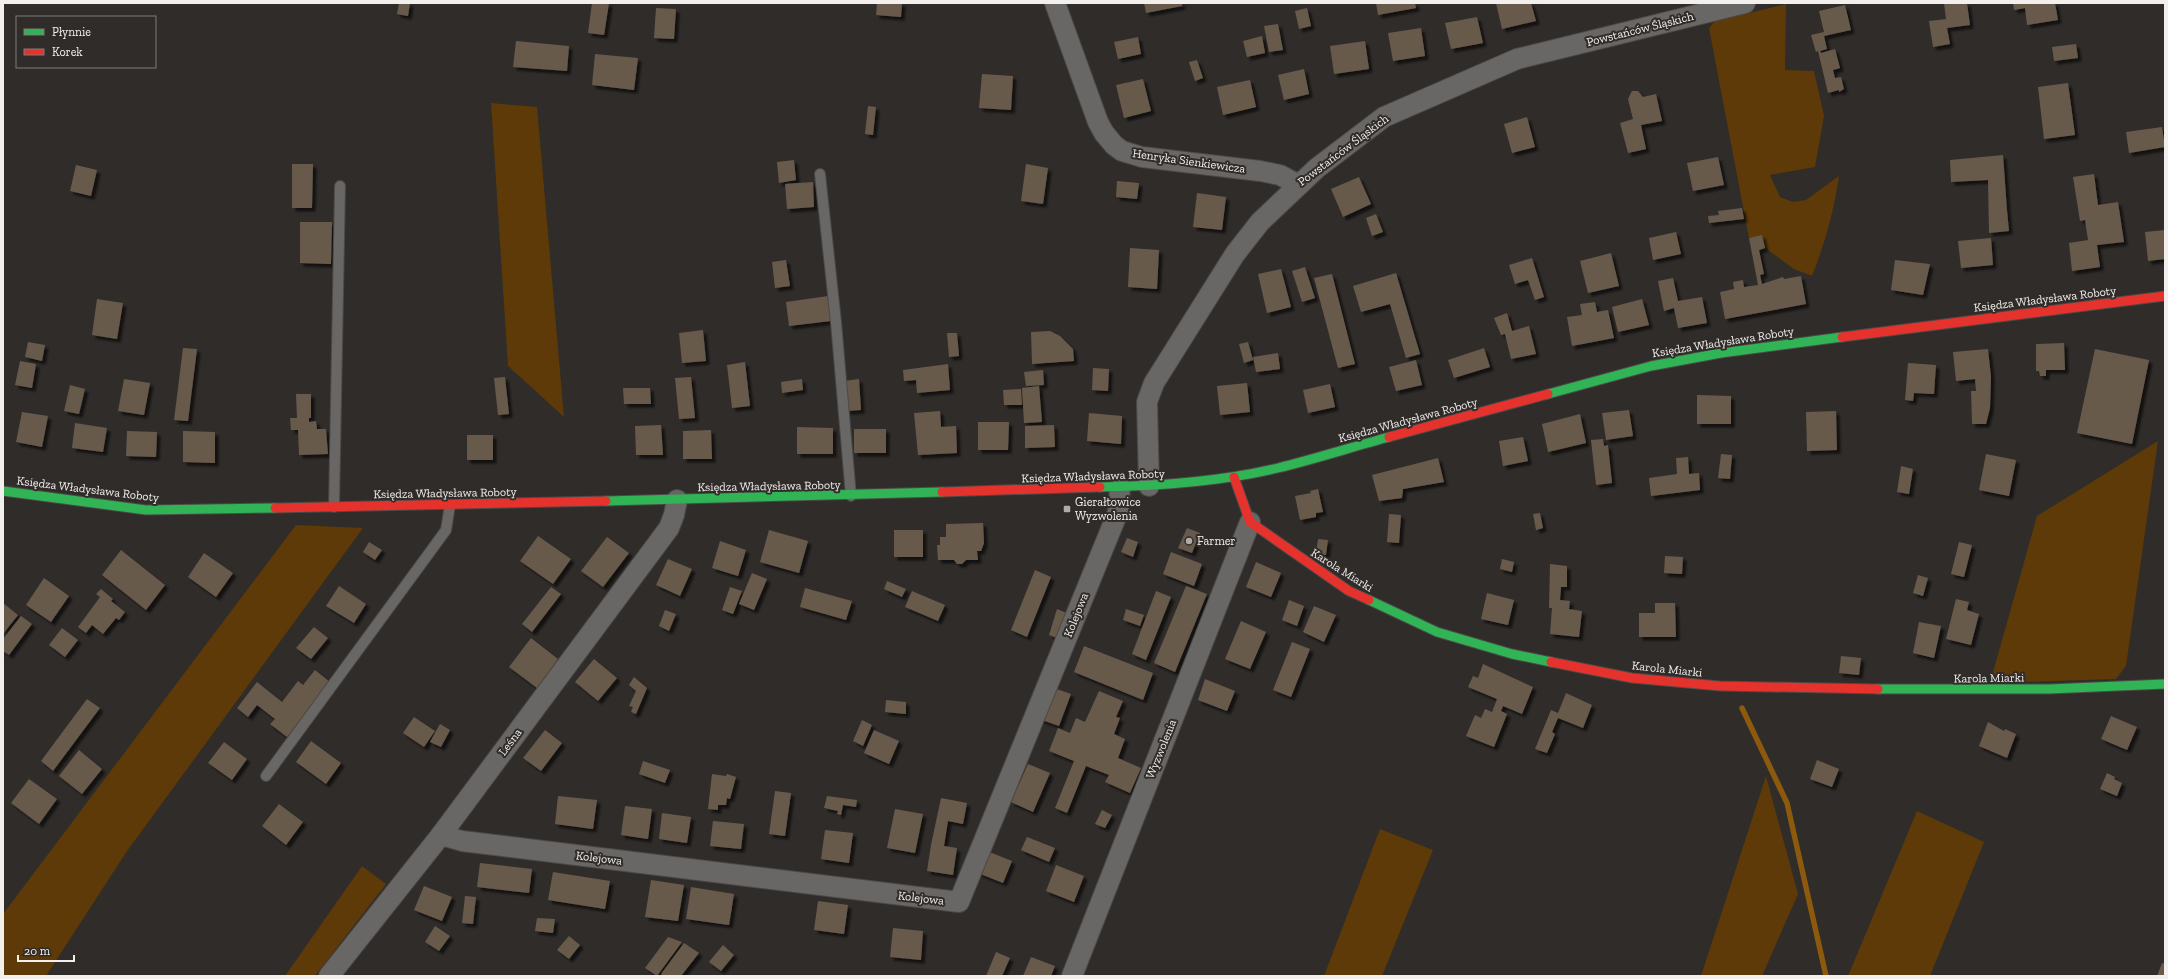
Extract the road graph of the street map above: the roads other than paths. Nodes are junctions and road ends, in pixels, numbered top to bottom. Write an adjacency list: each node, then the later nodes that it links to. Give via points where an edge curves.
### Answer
1 (1055, 3): 4 (street, Henryka Sienkiewicza, via 1098,122 1114,145 1142,157 1260,171 1280,175)
2 (1745, 3): 4 (street, Powstańców Śląskich, via 1517,59 1384,117)
3 (820, 174): 11 (lane)
4 (1297, 184): 8 (street, Powstańców Śląskich, via 1260,222 1235,254 1154,383 1147,402)
5 (340, 186): 14 (lane)
6 (2165, 296): 7 (main road, Księdza Władysława Roboty, via 1680,360 1313,459)
7 (1234, 477): 8 (main road, Księdza Władysława Roboty); 15 (main road)
8 (1149, 486): 9 (main road, Księdza Władysława Roboty)
9 (1120, 488): 11 (main road, Księdza Władysława Roboty); 18 (street, Kolejowa, via 1118,512 959,902 462,841)
10 (3, 491): 14 (main road, Księdza Władysława Roboty, via 146,510)
11 (851, 496): 12 (main road, Księdza Władysława Roboty)
12 (678, 500): 13 (main road, Księdza Władysława Roboty); 18 (street, Leśna, via 669,528)
13 (450, 505): 14 (main road, Księdza Władysława Roboty); 17 (lane, via 446,530)
14 (334, 507)
15 (1250, 522): 16 (main road, Karola Miarki, via 1349,591 1437,632 1512,654 1632,678 1720,686 1920,690 2049,689); 20 (street, Wyzwolenia)
16 (2165, 684)
17 (266, 776)
18 (441, 835): 19 (street, Leśna)
19 (329, 976)
20 (1072, 976)

